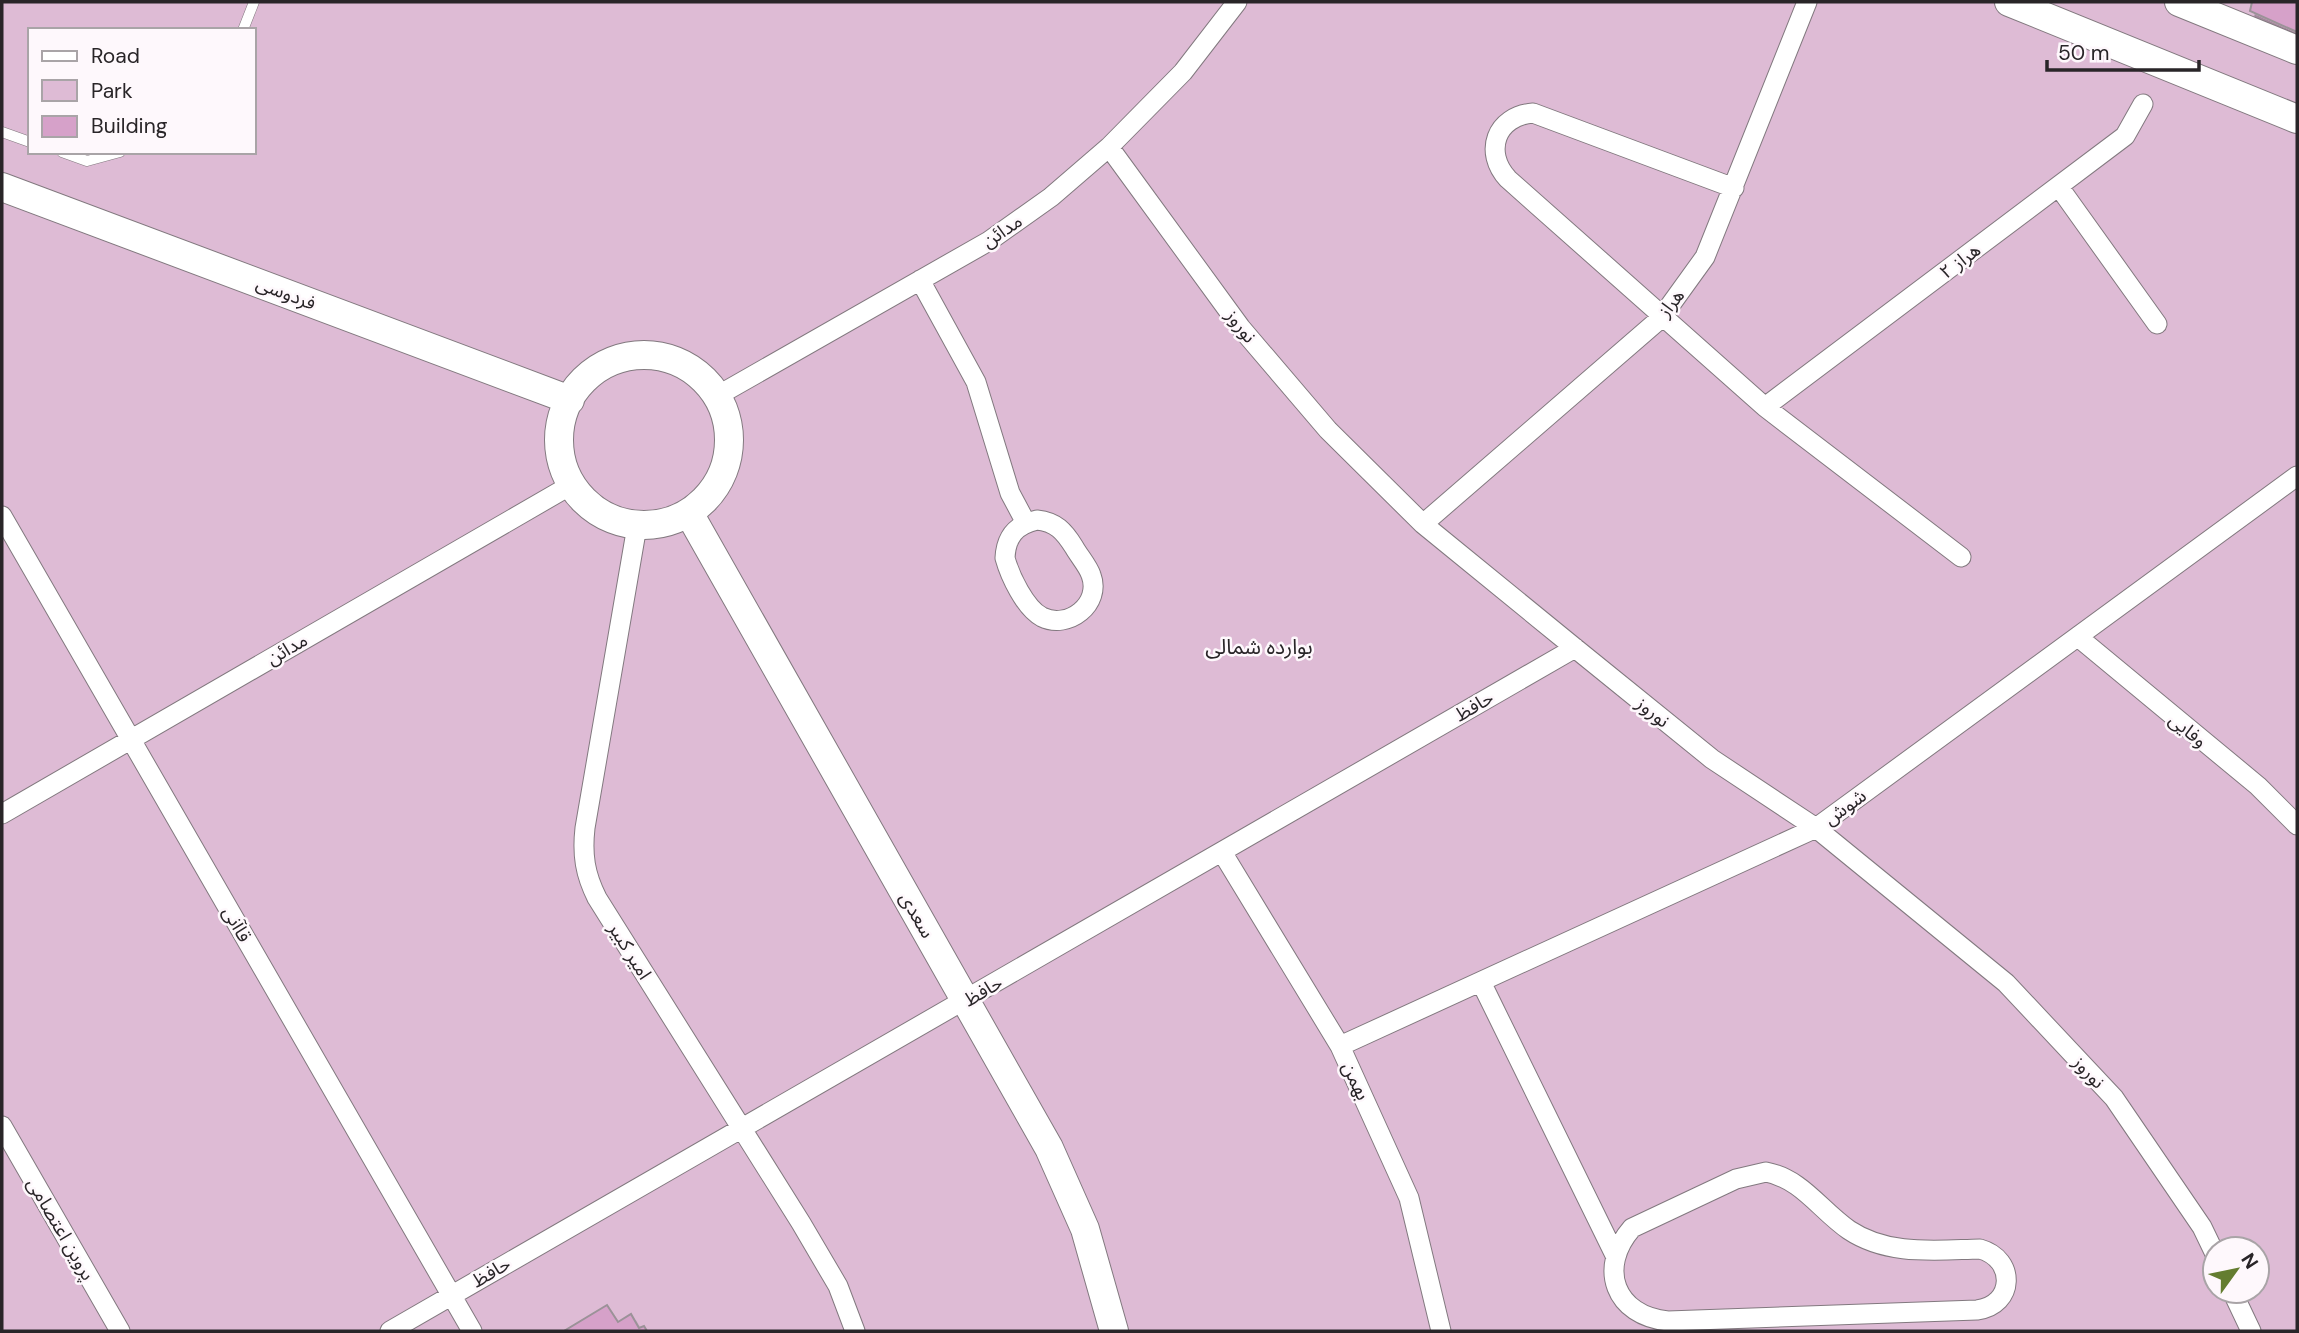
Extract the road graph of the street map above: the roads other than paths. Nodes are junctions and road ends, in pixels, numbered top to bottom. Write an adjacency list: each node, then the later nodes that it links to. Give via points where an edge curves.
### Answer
1 (254, 2): 7 (lane)
2 (1237, 2): 13 (street, مدائن, via 1183,72)
3 (1807, 2): 17 (street, هراز)
4 (2010, 2): 10 (street)
5 (2179, 2): 6 (street)
6 (2211, 8): 8 (street)
7 (244, 28)
8 (2297, 50)
9 (2143, 104): 16 (street, هراز ۲, via 2125,136)
10 (2297, 119)
11 (2, 132): 12 (lane)
12 (28, 141)
13 (1109, 146): 19 (street, مدائن, via 989,241); 30 (street, نوروز, via 1241,328 1328,430)
14 (68, 154): 15 (lane, via 87,161)
15 (113, 154)
16 (2059, 187): 21 (street); 24 (street, هراز ۲)
17 (1734, 188): 20 (street, هراز, via 1705,257); 20 (street, via 1533,113 1511,118 1496,136 1500,170)
18 (4, 193): 23 (street, فردوسی)
19 (920, 280): 22 (street, مدائن); 29 (street, via 976,382 1010,493)
20 (1661, 318): 24 (street); 30 (street, هراز)
21 (2157, 324)
22 (717, 396): 23 (street, via 688,368 650,355 624,357 599,367); 27 (street, via 727,421 729,447 723,473 709,496)
23 (570, 400): 26 (street, via 559,433 561,460)
24 (1765, 407): 32 (street)
25 (2297, 476): 33 (street, شوش)
26 (571, 485): 31 (street, via 589,505 611,519); 35 (street, مدائن)
27 (689, 513): 31 (street, via 664,524); 41 (street, سعدی)
28 (2, 516): 35 (street, قاآنی)
29 (1026, 523): 29 (street, via 1009,537 1004,558 1008,569 1033,611 1054,621 1076,616 1091,598 1091,575 1058,526 1037,520)
30 (1423, 524): 34 (street, نوروز)
31 (637, 526): 44 (street, امیر کبیر, via 582,852 586,876)
32 (1961, 557)
33 (2078, 637): 37 (street, وفایی, via 2258,786); 38 (street, شوش)
34 (1575, 648): 38 (street, نوروز, via 1712,759); 39 (street, حافظ)
35 (130, 740): 36 (street, مدائن); 47 (street, قاآنی)
36 (2, 814)
37 (2297, 825)
38 (1816, 828): 40 (street, شوش); 45 (street, نوروز, via 2006,983 2113,1098)
39 (1222, 852): 41 (street, حافظ); 42 (street, بهمن)
40 (1480, 982): 42 (street, شوش); 46 (street)
41 (966, 1002): 44 (street, حافظ); 53 (street, سعدی, via 1049,1148 1085,1229)
42 (1340, 1046): 54 (street, بهمن, via 1409,1198)
43 (2, 1126): 49 (street, پروین اعتصامی)
44 (741, 1128): 47 (street, حافظ); 52 (street, امیر کبیر, via 838,1286)
45 (2206, 1235)
46 (1615, 1255): 46 (street, via 1613,1272 1625,1302 1644,1316 1668,1321 1977,1310 1996,1304 2007,1287 2005,1266 1990,1252 1903,1251 1850,1231 1796,1183 1766,1172 1736,1179 1632,1228)
47 (452, 1294): 50 (street, حافظ); 51 (street, قاآنی)
48 (2239, 1305): 55 (street)
49 (120, 1331)
50 (390, 1331)
51 (472, 1331)
52 (855, 1331)
53 (1114, 1331)
54 (1441, 1331)
55 (2252, 1331)

